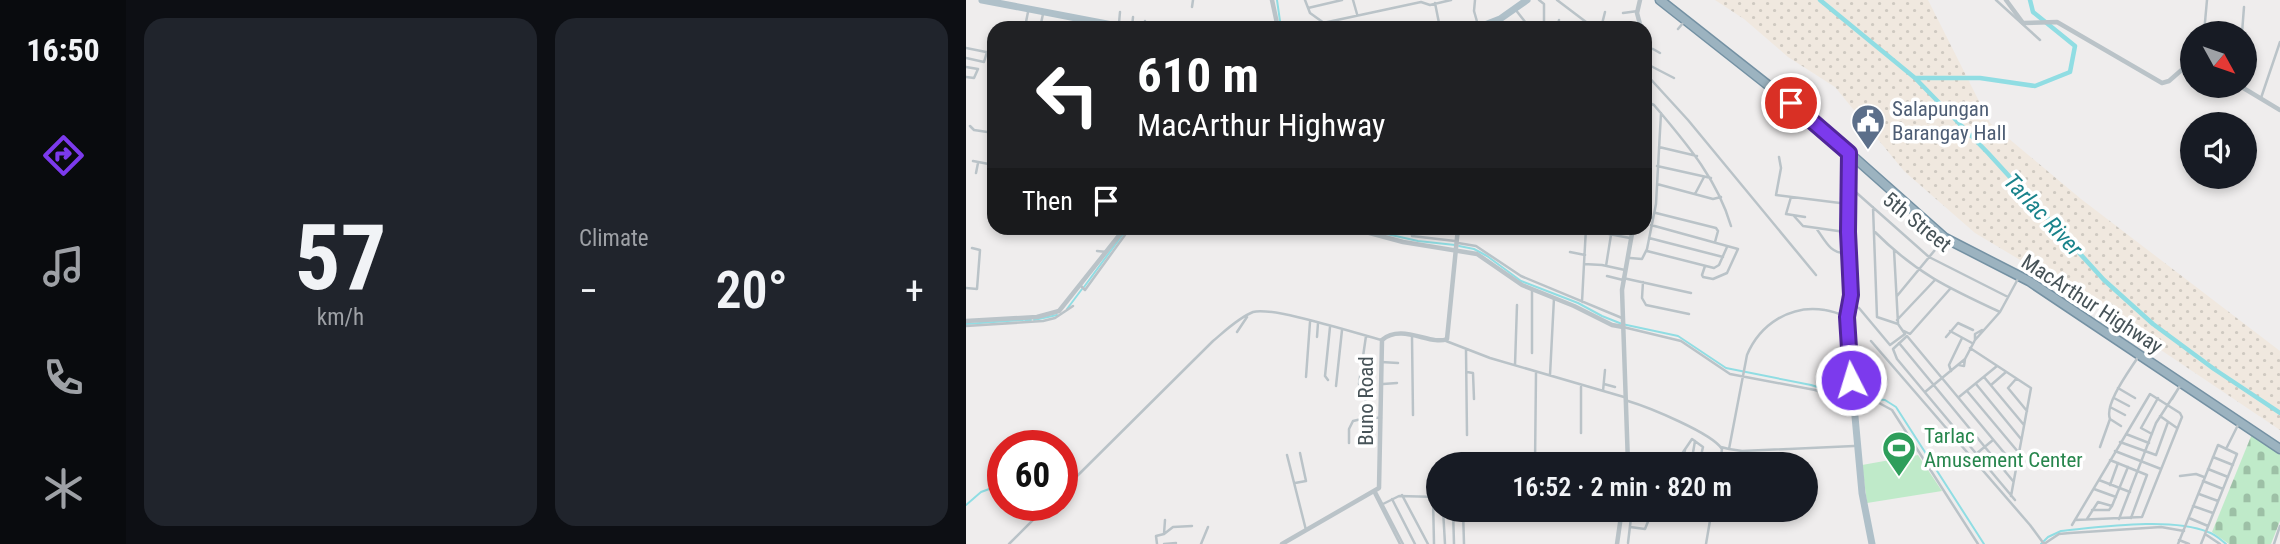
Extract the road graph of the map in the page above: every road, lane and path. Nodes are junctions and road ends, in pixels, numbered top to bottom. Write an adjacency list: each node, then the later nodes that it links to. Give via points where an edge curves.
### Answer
1 (982, 0): 23 (main road)
2 (1192, 0): 20 (street)
3 (1272, 0): 37 (street)
4 (1305, 0): 22 (street)
5 (1342, 0): 22 (street)
6 (1353, 0): 29 (street)
7 (1451, 0): 18 (street)
8 (1480, 0): 17 (street)
9 (1539, 0): 44 (street, via 1544,5)
10 (1557, 0): 45 (street)
11 (1640, 0): 24 (street)
12 (1660, 0): 31 (highway, MacArthur Highway)
13 (1996, 0): 50 (street)
14 (2006, 0): 50 (street)
15 (2207, 0): 48 (street)
16 (1421, 1): 18 (street); 29 (street)
17 (1475, 1): 41 (street)
18 (1435, 4): 40 (street)
19 (1519, 4): 42 (main road); 43 (street)
20 (1192, 7)
21 (2244, 7): 49 (street)
22 (1308, 8): 38 (street)
23 (1029, 9): 25 (main road); 32 (street)
24 (1637, 11): 28 (street); 47 (street)
25 (1044, 12): 33 (street); 34 (main road)
26 (1119, 12): 35 (street)
27 (1605, 12): 46 (street)
28 (1623, 13)
29 (1357, 15): 39 (street)
30 (1133, 17): 36 (street)
31 (1685, 20): 51 (street); 74 (highway, MacArthur Highway)
32 (1026, 21)
33 (1042, 21)
34 (1081, 21)
35 (1122, 21)
36 (1129, 21)
37 (1276, 21)
38 (1321, 21)
39 (1332, 21)
40 (1439, 21)
41 (1477, 21)
42 (1496, 21)
43 (1527, 21)
44 (1544, 21)
45 (1585, 21)
46 (1603, 21)
47 (1639, 21)
48 (2205, 21)
49 (2243, 21)
50 (2022, 24): 52 (street); 62 (street, via 2057,22 2162,83)
51 (1678, 29)
52 (2040, 40)
53 (2280, 42): 67 (street)
54 (966, 48): 56 (street)
55 (1652, 48): 57 (street)
56 (987, 53)
57 (1660, 53)
58 (987, 57): 59 (street, via 984,62)
59 (966, 58)
60 (966, 67): 63 (street, via 978,69 974,78)
61 (1652, 67): 64 (street)
62 (2180, 72)
63 (966, 77)
64 (1674, 78)
65 (1652, 81): 132 (street)
66 (2258, 96): 67 (street)
67 (2261, 98): 69 (street)
68 (1652, 103): 70 (street)
69 (2280, 110)
70 (1661, 113): 73 (street); 75 (street)
71 (970, 126): 72 (street)
72 (987, 132)
73 (1658, 146): 75 (street); 80 (street)
74 (1849, 153): 85 (main road); 110 (highway, MacArthur Highway)
75 (1697, 156): 83 (street)
76 (1779, 157): 88 (street, via 1775,194)
77 (973, 161): 78 (street)
78 (978, 163): 79 (street); 81 (street)
79 (987, 164)
80 (1657, 166): 82 (street); 84 (street)
81 (976, 173)
82 (1704, 177): 83 (street); 86 (street)
83 (1711, 178): 87 (street)
84 (1657, 184): 86 (street); 91 (street)
85 (1847, 184): 89 (main road); 90 (street, 5th Street)
86 (1695, 194): 87 (street)
87 (1721, 197): 96 (street)
88 (1791, 197): 89 (street); 92 (street, via 1785,214)
89 (1848, 204): 98 (main road)
90 (1873, 207): 99 (street); 125 (street, 5th Street)
91 (1654, 215): 94 (street); 113 (street, via 1716,228)
92 (1794, 216): 93 (street); 97 (street, via 1803,226)
93 (1805, 217)
94 (1652, 222)
95 (1652, 225): 113 (street)
96 (1731, 226)
97 (1816, 228): 98 (street); 122 (street, via 1832,250)
98 (1848, 232): 122 (main road)
99 (1875, 232): 117 (street); 154 (street)
100 (1122, 235): 120 (street)
101 (1123, 235): 138 (street, via 1085,290)
102 (1377, 235): 116 (street)
103 (1412, 235): 112 (street)
104 (1458, 235): 112 (street)
105 (1587, 235): 123 (street)
106 (1611, 235): 111 (street); 128 (street)
107 (1632, 235): 111 (street)
108 (1649, 235): 109 (street)
109 (1649, 238): 119 (street); 124 (street)
110 (1945, 238): 125 (street); 133 (highway, MacArthur Highway)
111 (1632, 239): 126 (street)
112 (1458, 242): 116 (street); 146 (street, via 1480,248 1521,276)
113 (1715, 242): 114 (street)
114 (1728, 246): 124 (street); 129 (street, via 1738,249 1727,273 1713,279 1703,277)
115 (972, 248): 139 (street, via 980,250 977,289)
116 (1458, 250): 140 (street, via 1481,256); 175 (street)
117 (1894, 250): 131 (street); 143 (street)
118 (1097, 251): 120 (street)
119 (1647, 251): 126 (street, via 1642,259); 129 (street)
120 (1107, 252): 138 (street)
121 (1570, 252): 123 (street)
122 (1849, 253): 149 (main road)
123 (1585, 255): 127 (street)
124 (1723, 257): 129 (street, via 1715,267)
125 (1929, 257): 131 (street); 144 (street, 5th Street)
126 (1628, 258): 130 (street)
127 (1584, 264): 128 (street); 146 (street)
128 (1606, 266): 130 (street)
129 (1705, 266)
130 (1625, 270): 135 (street)
131 (1919, 270): 136 (street); 143 (street)
132 (1816, 275)
133 (2020, 275): 144 (street); 182 (highway, MacArthur Highway)
134 (1607, 276): 135 (street)
135 (1623, 279): 137 (street); 159 (street)
136 (1934, 281): 141 (street); 157 (street)
137 (1643, 282): 142 (street); 151 (street, via 1646,305)
138 (1080, 286): 155 (street, via 1059,311)
139 (966, 288)
140 (1532, 289): 145 (street); 181 (street)
141 (1950, 289): 150 (street); 169 (street)
142 (1691, 293)
143 (1897, 296): 157 (street)
144 (2008, 297): 150 (street)
145 (1554, 298): 159 (street, via 1612,325); 193 (street)
146 (1582, 302): 159 (street)
147 (1517, 305): 185 (street)
148 (1073, 306): 155 (street, via 1055,318)
149 (1850, 306): 153 (main road); 162 (street, via 1860,308)
150 (2000, 312): 165 (street)
151 (1689, 314)
152 (1249, 315): 156 (street, via 1266,311); 167 (street); 281 (street, via 1213,341)
153 (1847, 317): 192 (street, via 1814,309 1778,318 1751,345); 217 (main road)
154 (1877, 317): 157 (street); 162 (street)
155 (1032, 320): 160 (street)
156 (1310, 322): 158 (street); 194 (street)
157 (1898, 322): 169 (street)
158 (1318, 323): 161 (street); 171 (street)
159 (1623, 323): 192 (street, via 1676,339 1726,373); 222 (street)
160 (966, 324)
161 (1330, 327): 163 (street); 198 (street)
162 (1876, 328): 169 (street, via 1890,345)
163 (1342, 330): 170 (street); 208 (street)
164 (1973, 330): 166 (street, via 1958,323)
165 (1984, 330): 177 (street); 177 (street, via 1976,332)
166 (1950, 331): 172 (street); 173 (street)
167 (1237, 332)
168 (1412, 333): 174 (street, Buno Road); 175 (street, Buno Road); 227 (street)
169 (1906, 334): 178 (street); 196 (street)
170 (1366, 336): 174 (street); 200 (street)
171 (1317, 337)
172 (1945, 337)
173 (1962, 338): 177 (street); 188 (street, via 1949,365)
174 (1382, 340): 183 (street, Buno Road)
175 (1446, 341): 180 (street)
176 (1871, 341): 351 (street)
177 (1974, 342): 179 (street)
178 (1899, 343): 206 (street); 215 (street, via 1893,349 1897,359)
179 (1970, 348): 186 (street); 188 (street)
180 (1466, 350): 185 (street); 189 (street)
181 (1532, 352)
182 (2139, 355): 209 (highway, MacArthur Highway); 212 (street)
183 (1381, 362): 184 (street); 201 (street, Buno Road)
184 (1398, 363)
185 (1515, 365): 190 (street)
186 (1997, 366): 191 (street); 195 (street)
187 (1605, 370): 202 (street)
188 (1951, 371): 196 (street)
189 (1465, 372): 216 (street, via 1473,373); 241 (street)
190 (1536, 372): 193 (street); 259 (street)
191 (2007, 372): 197 (street); 207 (street)
192 (1743, 375): 217 (street); 256 (street)
193 (1550, 376): 205 (street)
194 (1306, 377)
195 (1984, 377): 204 (street); 207 (street)
196 (1942, 379): 206 (street); 218 (street)
197 (2016, 379): 226 (street, via 2031,388); 226 (street, via 2008,387)
198 (1328, 380)
199 (1397, 383): 201 (street)
200 (1359, 384)
201 (1381, 384): 231 (street, Buno Road)
202 (1604, 384): 210 (street); 214 (street)
203 (1823, 384): 217 (street)
204 (1976, 384): 213 (street); 243 (street)
205 (1581, 385): 214 (street); 238 (street)
206 (1934, 385): 215 (street); 251 (street)
207 (1991, 385): 235 (street)
208 (1336, 386)
209 (2180, 386): 223 (street); 234 (highway, MacArthur Highway)
210 (1615, 387)
211 (1366, 388): 230 (street)
212 (2118, 388): 219 (street); 220 (street)
213 (1967, 391): 218 (street); 268 (street)
214 (1603, 392): 222 (street)
215 (1925, 392): 269 (street)
216 (1474, 398)
217 (1853, 398): 249 (main road); 350 (street, via 1880,402 1892,410)
218 (1959, 398): 242 (street)
219 (2114, 398): 224 (street); 225 (street)
220 (2136, 398)
221 (2158, 398): 223 (street); 239 (street, via 2150,394); 240 (street, via 2141,428)
222 (1628, 399): 253 (street); 260 (street)
223 (2167, 404): 229 (street); 237 (street, via 2181,415)
224 (2129, 406)
225 (2110, 407): 228 (street); 232 (street)
226 (2027, 411): 235 (street)
227 (1413, 415)
228 (2125, 415)
229 (2160, 416): 233 (street); 240 (street)
230 (1366, 418): 231 (street); 246 (street, via 1353,421)
231 (1381, 418): 293 (street, Buno Road, via 1381,483)
232 (2110, 419): 236 (street); 254 (street)
233 (2168, 422): 237 (street); 266 (street, via 2157,453)
234 (2240, 422): 248 (street); 257 (highway, MacArthur Highway)
235 (2024, 425): 243 (street)
236 (2121, 425)
237 (2177, 428): 278 (street)
238 (1581, 433)
239 (2125, 434): 245 (street); 247 (street)
240 (2152, 434): 247 (street)
241 (1467, 435)
242 (1993, 439): 251 (street); 276 (street)
243 (2021, 439): 268 (street)
244 (1695, 441): 252 (street, via 1690,440); 263 (street); 264 (street, via 1703,447)
245 (2120, 442): 258 (street); 266 (street)
246 (1349, 443)
247 (2149, 443): 266 (street)
248 (2230, 444): 250 (street); 255 (street)
249 (1858, 445): 256 (street); 349 (main road)
250 (2221, 445): 255 (street); 271 (street)
251 (1985, 446): 269 (street); 286 (street)
252 (1686, 447): 261 (street); 262 (street)
253 (1721, 447): 256 (street); 265 (street)
254 (2100, 447)
255 (2227, 448): 275 (street, via 2237,453)
256 (1729, 449)
257 (2280, 449)
258 (2115, 451): 272 (street); 273 (street)
259 (1535, 452)
260 (1628, 452)
261 (1683, 452)
262 (1685, 452)
263 (1693, 452)
264 (1702, 452)
265 (1721, 452)
266 (2146, 452): 273 (street)
267 (1300, 453): 287 (street, via 1306,481)
268 (2019, 453): 276 (street)
269 (1976, 454): 296 (street)
270 (1287, 455): 287 (street)
271 (2212, 457): 275 (street); 279 (street)
272 (2110, 460): 274 (street); 285 (street)
273 (2142, 461): 278 (street); 280 (street)
274 (2118, 463): 277 (street); 288 (street)
275 (2233, 465): 283 (street)
276 (2016, 467): 286 (street)
277 (2128, 467): 280 (street); 289 (street)
278 (2161, 469): 307 (street, via 2142,517)
279 (2207, 469): 283 (street); 284 (street)
280 (2139, 471): 292 (street); 307 (street, via 2147,477)
281 (1078, 475)
282 (2180, 476): 284 (street, via 2197,474)
283 (2228, 477): 291 (street)
284 (2204, 479): 291 (street); 294 (street)
285 (2099, 480): 288 (street); 290 (street)
286 (2014, 481): 296 (street)
287 (1295, 483): 328 (street)
288 (2110, 485): 289 (street)
289 (2119, 488): 292 (street); 298 (street)
290 (2094, 489): 298 (street); 311 (street)
291 (2223, 489): 301 (street)
292 (2130, 492): 309 (street)
293 (1375, 493): 302 (street); 328 (street)
294 (2198, 493): 301 (street); 304 (street)
295 (1402, 495): 297 (street); 299 (street); 342 (street)
296 (2011, 496): 300 (street)
297 (1426, 497)
298 (2116, 498): 303 (street)
299 (1392, 499): 302 (street); 341 (street)
300 (2015, 500)
301 (2218, 501): 306 (street)
302 (1381, 505): 340 (street)
303 (2112, 506): 305 (street); 305 (street, via 2098,502)
304 (2193, 506): 306 (street); 308 (street)
305 (2092, 510): 312 (street)
306 (2213, 513): 324 (street)
307 (2132, 518): 309 (street)
308 (2189, 518): 324 (street); 329 (street)
309 (2119, 519): 312 (street)
310 (1165, 520): 330 (street)
311 (2075, 520): 312 (street); 322 (street)
312 (2086, 520)
313 (1032, 521): 335 (street)
314 (1434, 522): 343 (street)
315 (1444, 522): 344 (street)
316 (1453, 522): 345 (street)
317 (1463, 522): 346 (street)
318 (1621, 522): 347 (street)
319 (1631, 522): 327 (street)
320 (1648, 522): 327 (street, via 1645,529)
321 (1710, 522): 348 (street)
322 (2072, 525)
323 (1192, 526): 330 (street, via 1175,526)
324 (2208, 526): 331 (street)
325 (2280, 526): 355 (street)
326 (1208, 527): 338 (street)
327 (1630, 527): 334 (street)
328 (1306, 531): 339 (street)
329 (2184, 531): 333 (street); 351 (street, via 2161,527 2059,534)
330 (1164, 534): 336 (street, via 1156,536)
331 (2205, 534): 353 (street); 354 (street)
332 (1177, 542): 337 (street)
333 (2179, 542): 352 (street)
334 (1628, 543)
335 (1009, 544)
336 (1157, 544)
337 (1164, 544)
338 (1201, 544)
339 (1282, 544)
340 (1401, 544)
341 (1415, 544)
342 (1428, 544)
343 (1434, 544)
344 (1445, 544)
345 (1454, 544)
346 (1464, 544)
347 (1617, 544)
348 (1706, 544)
349 (1872, 544)
350 (1978, 544)
351 (2044, 544)
352 (2189, 544)
353 (2201, 544)
354 (2220, 544)
355 (2274, 544)

